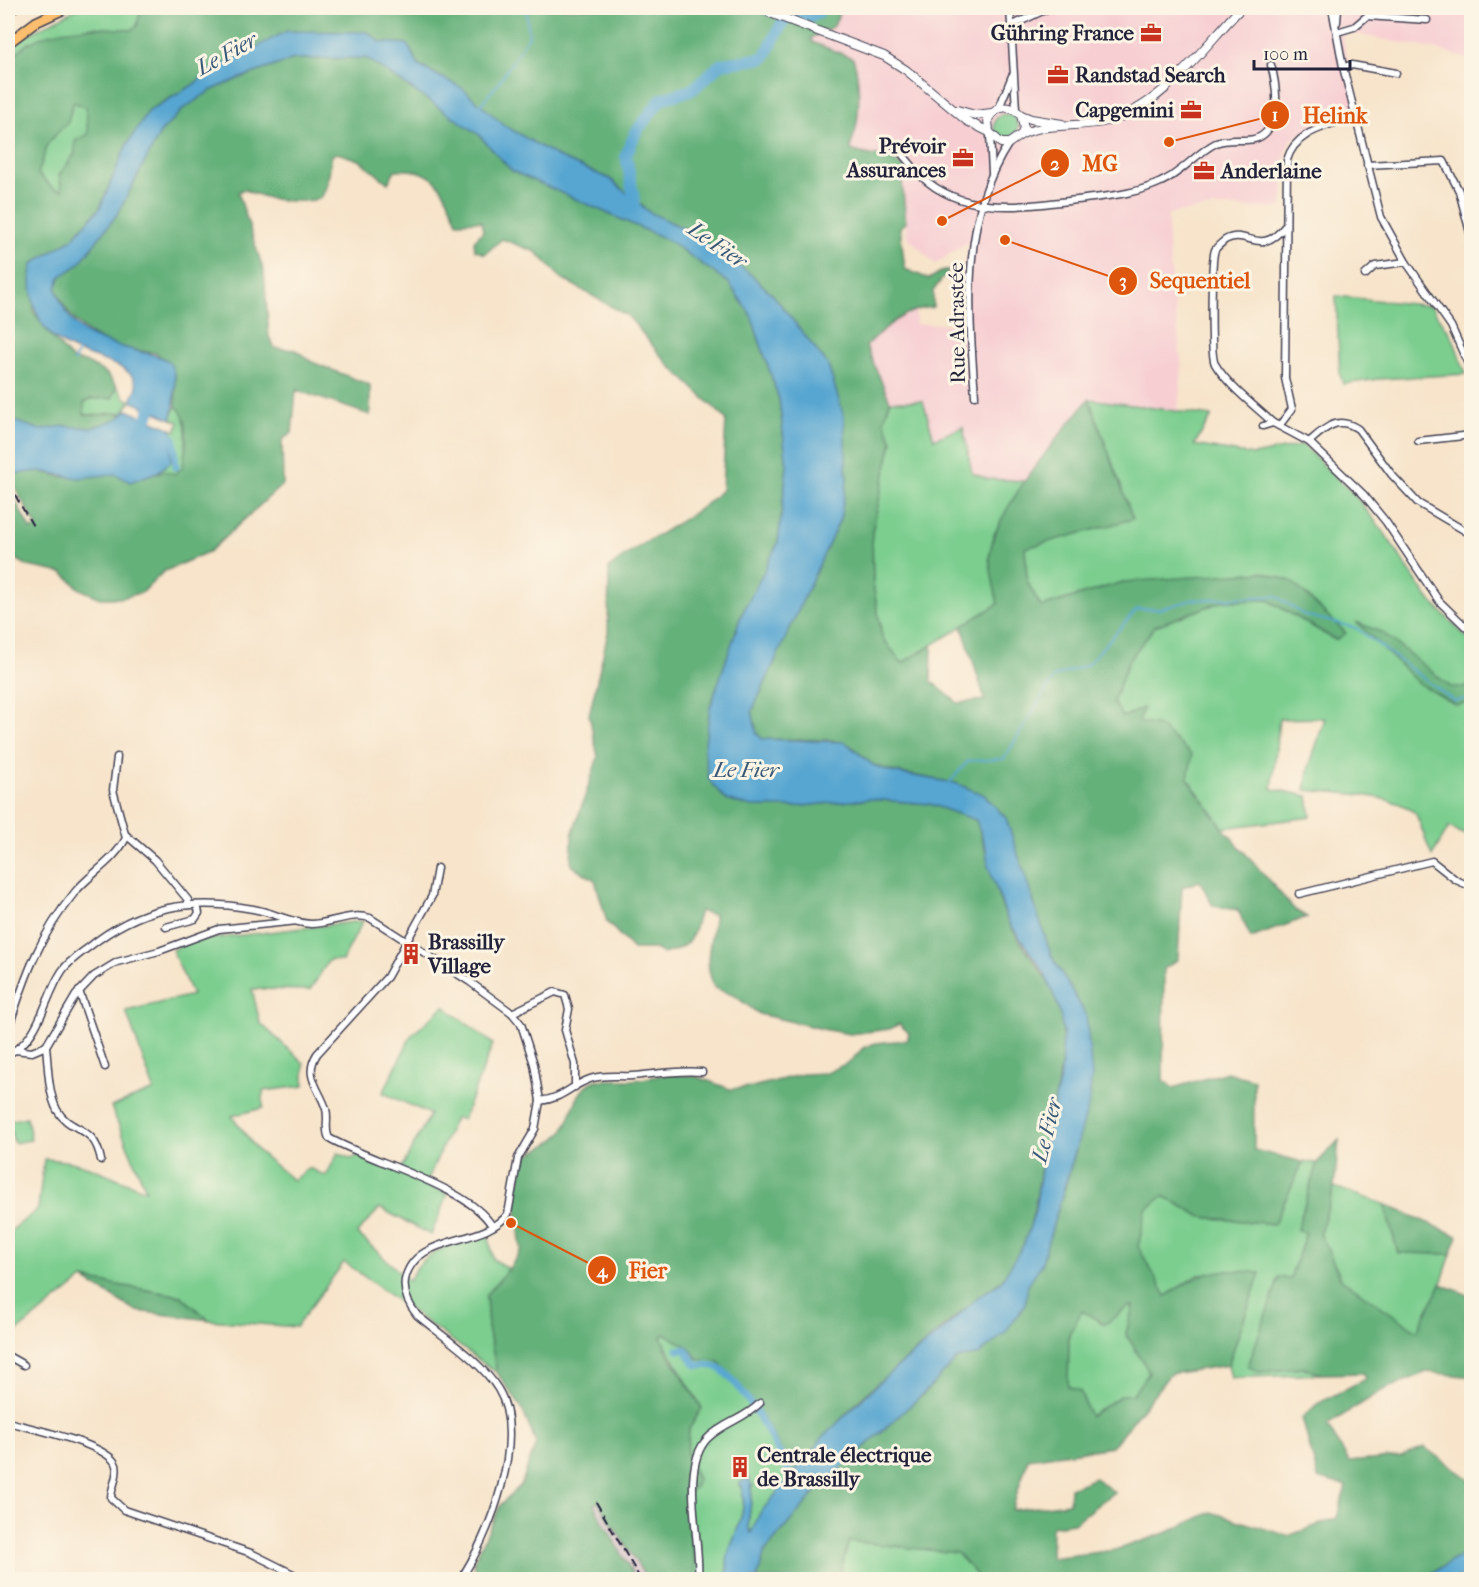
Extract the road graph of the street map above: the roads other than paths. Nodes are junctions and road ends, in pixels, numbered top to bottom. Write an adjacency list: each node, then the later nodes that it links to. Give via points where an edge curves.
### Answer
1 (13, 8): 9 (highway)
2 (55, 8): 14 (highway)
3 (66, 8): 15 (highway, via 36,22)
4 (1010, 8): 12 (street)
5 (1049, 8): 12 (street)
6 (1241, 8): 24 (street, via 1164,89 1139,109 1108,121)
7 (1332, 8): 13 (street)
8 (1338, 8): 13 (street)
9 (8, 9)
10 (760, 9): 20 (street, via 884,56)
11 (1427, 20): 13 (street, via 1367,16 1354,27)
12 (1013, 25): 18 (street)
13 (1337, 29): 17 (street)
14 (8, 37)
15 (8, 43)
16 (1271, 65): 31 (street, via 1275,108 1270,128 1260,137 1215,144 1179,172 1133,192 1104,198)
17 (1343, 67): 19 (street); 23 (street)
18 (1013, 72): 21 (street); 22 (street)
19 (1396, 73)
20 (953, 108): 21 (street, via 975,115); 25 (street)
21 (996, 110): 22 (street, via 1008,107); 25 (street, via 987,126)
22 (1019, 112): 24 (street, via 1031,119); 26 (street)
23 (1357, 116): 29 (street); 32 (street, via 1305,135 1292,147 1287,160)
24 (1069, 125): 26 (street)
25 (990, 134): 27 (street, via 1001,143); 30 (street, Rue Adrastée)
26 (1022, 134): 27 (street)
27 (1009, 143): 30 (street, Rue Adrastée)
28 (894, 145): 31 (street, via 922,177 945,192)
29 (1367, 165): 34 (street, via 1444,161 1459,191); 36 (street, via 1381,217)
30 (991, 180): 31 (street, Rue Adrastée)
31 (981, 206): 39 (street, Rue Adrastée, via 970,261)
32 (1287, 225): 33 (street); 35 (street)
33 (1279, 234): 35 (street); 40 (street, via 1260,242 1233,237 1220,244 1214,252 1212,301 1214,362)
34 (1472, 240)
35 (1288, 246): 40 (street, via 1284,378 1292,409)
36 (1406, 262): 37 (street, via 1375,266); 38 (street, via 1451,326)
37 (1365, 275)
38 (1472, 373)
39 (975, 396)
40 (1276, 424): 41 (street); 44 (street)
41 (1263, 426)
42 (1472, 435): 43 (street)
43 (1418, 441)
44 (1309, 442): 45 (street, via 1329,424 1350,424 1418,503); 46 (street, via 1364,495 1439,601)
45 (1472, 535)
46 (1472, 633)
47 (117, 757): 48 (street, via 113,790)
48 (126, 835): 52 (street, via 155,860); 59 (street, via 120,847 77,889 49,925 29,967)
49 (437, 868): 56 (street, via 434,889)
50 (1472, 887): 51 (street, via 1432,861)
51 (1299, 894)
52 (188, 905): 53 (street); 61 (street, via 125,921 72,960 59,976 32,1032)
53 (197, 905): 54 (street, via 252,908); 55 (street, via 199,913 195,919)
54 (298, 921): 56 (street, via 315,924 364,917); 57 (street, via 219,929 112,965)
55 (166, 927)
56 (408, 941): 58 (street); 68 (street, via 379,987 313,1061 312,1081 326,1111 327,1134 457,1194 477,1207)
57 (79, 991): 60 (street); 63 (street)
58 (512, 1013): 65 (street, via 555,992 565,995 569,1009 566,1030 576,1064); 66 (street, via 521,1024 534,1064)
59 (8, 1030)
60 (46, 1046): 61 (street, via 32,1052); 67 (street, via 55,1106 68,1122 94,1140)
61 (15, 1050): 62 (street)
62 (8, 1054)
63 (105, 1067)
64 (702, 1072): 65 (street, via 600,1076)
65 (575, 1087): 66 (street, via 557,1098)
66 (540, 1101): 68 (street, via 535,1129 518,1158 508,1214)
67 (101, 1160)
68 (492, 1226): 74 (street, via 421,1256 410,1268 405,1285 417,1315 490,1377 502,1396 508,1418 498,1499 482,1542)
69 (8, 1356): 70 (street)
70 (24, 1365)
71 (755, 1407): 75 (street, via 712,1434 698,1454 692,1495)
72 (8, 1422): 73 (street, via 84,1444 109,1456 117,1470 111,1498 124,1510 251,1553)
73 (305, 1580)
74 (460, 1580)
75 (698, 1580)

